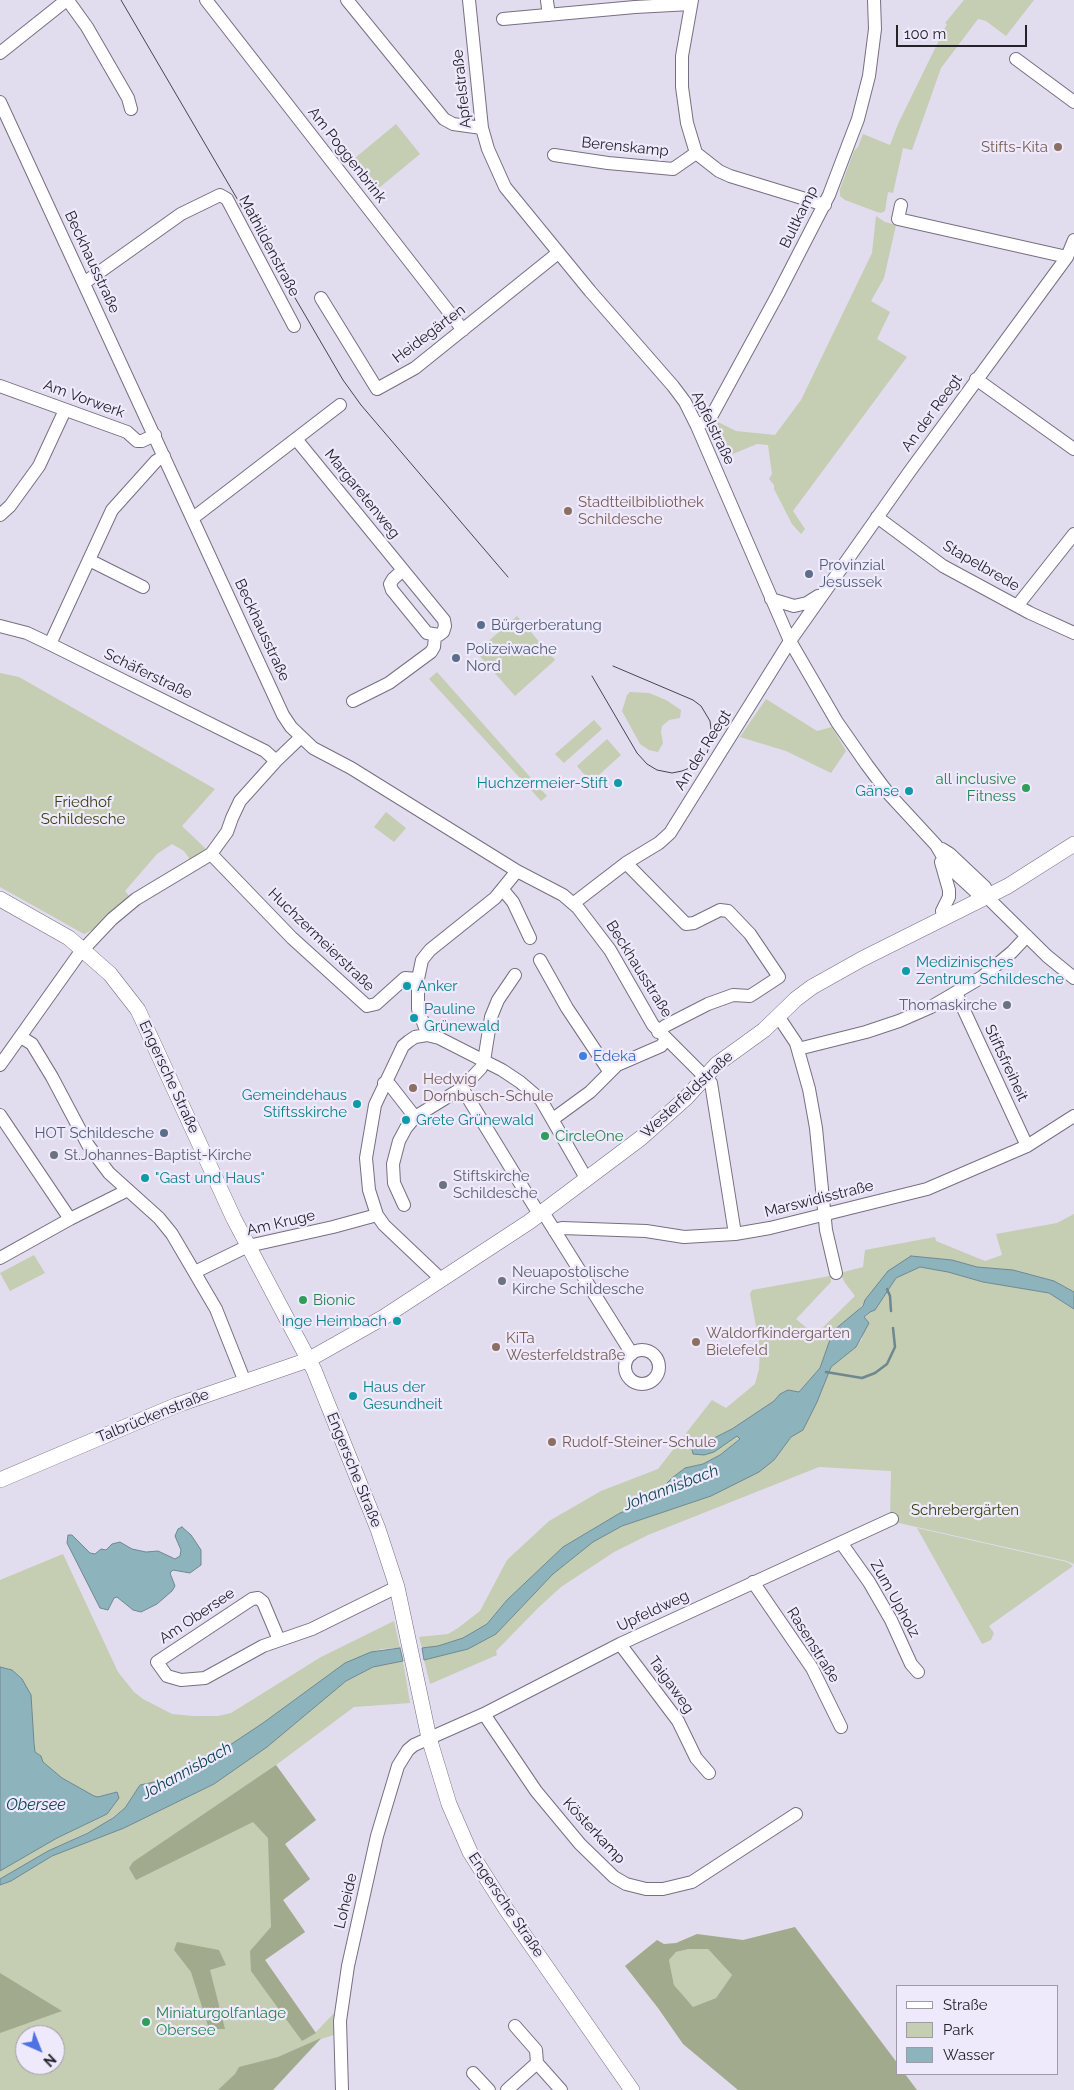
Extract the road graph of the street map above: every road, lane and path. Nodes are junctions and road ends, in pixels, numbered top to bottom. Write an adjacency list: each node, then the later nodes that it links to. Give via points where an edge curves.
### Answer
1 (206, 0): 25 (street, Am Poggenbrink)
2 (347, 0): 14 (street, via 444,119 453,124)
3 (469, 0): 14 (street, Apfelstraße)
4 (874, 0): 17 (street, Bultkamp, via 875,29 869,76 858,119)
5 (547, 1): 7 (street)
6 (691, 2): 7 (street); 15 (street, via 682,56 682,87 687,123)
7 (548, 15): 8 (street)
8 (503, 19)
9 (0, 53): 13 (street, via 64,2 69,2 88,27 128,98)
10 (1016, 59): 12 (street)
11 (0, 102): 22 (street, Beckhausstraße)
12 (1074, 102)
13 (130, 109)
14 (482, 128): 20 (street, Apfelstraße, via 505,187)
15 (696, 153): 16 (street, Berenskamp, via 673,169); 17 (street, via 730,176)
16 (554, 155)
17 (825, 205): 30 (street, Bultkamp, via 711,417)
18 (901, 205): 21 (street, via 898,219)
19 (1074, 240): 21 (street)
20 (558, 253): 25 (street, Heidegärten); 30 (street, Apfelstraße, via 673,386)
21 (1070, 254): 26 (street, An der Reegt)
22 (84, 283): 24 (street, Mathildenstraße, via 181,214 220,195 227,199); 31 (street, Beckhausstraße)
23 (321, 298): 25 (street, Heidegärten, via 376,389 415,368)
24 (294, 326)
25 (464, 330)
26 (976, 380): 33 (street); 36 (street, An der Reegt)
27 (0, 386): 29 (street, Am Vorwerk)
28 (340, 405): 32 (street)
29 (65, 410): 31 (street, Am Vorwerk, via 127,432 137,441); 35 (street, via 39,466 10,506)
30 (697, 426): 43 (street, Apfelstraße)
31 (155, 435): 34 (street, Beckhausstraße)
32 (296, 439): 37 (street); 40 (street, Margaretenweg)
33 (1074, 449)
34 (164, 456): 37 (street, Beckhausstraße); 39 (street, via 112,510)
35 (1, 512)
36 (877, 517): 42 (street, An der Reegt); 44 (street, Stapelbrede, via 944,566)
37 (193, 518): 51 (street, Beckhausstraße, via 283,715)
38 (1074, 534): 44 (street)
39 (90, 560): 41 (street); 49 (street)
40 (403, 570): 47 (street, Margaretenweg, via 444,620 442,632); 47 (street, via 390,584 392,590 427,634)
41 (143, 587)
42 (826, 590): 43 (street, An der Reegt, via 800,606); 48 (street, An der Reegt)
43 (771, 599): 48 (street, Apfelstraße)
44 (1017, 606): 46 (street, Stapelbrede)
45 (0, 626): 49 (street, Schäferstraße, via 27,633)
46 (1074, 633)
47 (435, 636): 50 (street, Margaretenweg, via 431,652 389,683)
48 (790, 640): 55 (street, Apfelstraße, via 828,708 862,758 888,793); 57 (street, An der Reegt, via 670,833)
49 (50, 644): 52 (street, Schäferstraße, via 265,751)
50 (353, 701)
51 (300, 738): 52 (street); 58 (street, Beckhausstraße)
52 (276, 762): 56 (street, via 240,801 227,832)
53 (1074, 835): 60 (main road, Westerfeldstraße)
54 (1074, 844): 60 (main road, Westerfeldstraße, via 1008,886)
55 (936, 845): 60 (street, Apfelstraße, via 949,867); 63 (street, via 950,890)
56 (212, 854): 66 (street, via 136,899); 71 (street, Huchzermeierstraße, via 292,938 367,1006 376,1004 405,978)
57 (626, 863): 62 (street, An der Reegt); 75 (street, Beckhausstraße, via 686,924 720,910 728,911 750,934 779,976 750,996 733,995 665,1026)
58 (517, 871): 59 (street); 62 (street, Beckhausstraße)
59 (503, 890): 65 (street, via 514,902); 71 (street, via 426,954 420,964)
60 (982, 892): 63 (main road, Westerfeldstraße); 64 (street); 67 (main road, Westerfeldstraße)
61 (0, 898): 66 (main road, Engersche Straße)
62 (574, 903): 75 (street, Beckhausstraße, via 610,950 648,1018)
63 (942, 911): 67 (main road, Westerfeldstraße)
64 (1026, 936): 70 (street); 72 (street, via 992,969)
65 (530, 938)
66 (84, 949): 76 (street); 98 (main road, Engersche Straße, via 110,974 138,1010)
67 (862, 959): 73 (main road, Westerfeldstraße, via 812,987)
68 (540, 960): 80 (street)
69 (515, 976): 78 (street, via 498,1000 491,1017)
70 (1074, 978)
71 (418, 980): 74 (street, via 418,1009)
72 (956, 993): 77 (street, via 899,1021); 88 (street, Stiftsfreiheit)
73 (778, 1016): 77 (street); 81 (main road, Westerfeldstraße)
74 (427, 1035): 78 (street, via 440,1038); 82 (street, via 415,1037 403,1046)
75 (662, 1036): 80 (street, via 661,1046 625,1061); 81 (street, Beckhausstraße)
76 (21, 1037): 79 (street); 90 (street, via 32,1044 88,1145 109,1173)
77 (798, 1049): 93 (street, via 814,1114)
78 (484, 1061): 83 (street); 87 (street, via 520,1082 541,1100)
79 (0, 1065)
80 (609, 1072): 87 (street, via 595,1088)
81 (705, 1076): 89 (main road, Westerfeldstraße, via 653,1128); 97 (street, via 713,1089)
82 (384, 1083): 86 (street, via 390,1085); 94 (street, via 375,1105 366,1158 369,1190)
83 (462, 1088): 86 (street); 92 (street)
84 (0, 1115): 95 (street)
85 (1074, 1116): 88 (street, Marswidisstraße)
86 (415, 1118): 91 (street, via 399,1141 393,1164 394,1183)
87 (552, 1118): 89 (street)
88 (1027, 1146): 93 (street, Marswidisstraße, via 927,1189)
89 (586, 1178): 92 (main road, Westerfeldstraße)
90 (128, 1190): 95 (street); 100 (street, via 159,1218)
91 (404, 1205)
92 (541, 1213): 96 (street); 102 (main road, Westerfeldstraße)
93 (824, 1214): 97 (street, Marswidisstraße); 101 (street)
94 (377, 1215): 98 (street, Am Kruge); 102 (street, via 398,1240)
95 (70, 1218): 99 (street)
96 (554, 1230): 97 (street, Marswidisstraße, via 646,1231 684,1237); 103 (street)
97 (735, 1234)
98 (248, 1246): 100 (street, Am Kruge); 104 (main road, Engersche Straße)
99 (0, 1258)
100 (195, 1272): 105 (street, via 216,1309)
101 (836, 1273)
102 (442, 1280): 104 (main road, Westerfeldstraße)
103 (632, 1354)
104 (308, 1360): 105 (main road, Talbrückenstraße); 110 (main road, Engersche Straße, via 378,1529)
105 (245, 1382): 106 (main road, Talbrückenstraße, via 177,1405)
106 (0, 1480)
107 (892, 1519): 108 (street, Upfeldweg)
108 (842, 1544): 109 (street, Upfeldweg); 113 (street, Zum Upholz, via 869,1582)
109 (753, 1582): 112 (street, Upfeldweg); 115 (street, Rasenstraße, via 812,1668)
110 (397, 1587): 111 (street, Am Obersee, via 312,1629); 116 (main road, Engersche Straße)
111 (279, 1640): 111 (street, Am Obersee, via 205,1678 181,1680 167,1676 157,1662 252,1598 262,1602)
112 (620, 1644): 114 (street, Upfeldweg); 117 (street, Taigaweg, via 678,1721 696,1758)
113 (918, 1672)
114 (484, 1714): 116 (street, Upfeldweg); 118 (street, Kösterkamp, via 536,1791 580,1844 614,1877 626,1884 663,1889 692,1882)
115 (841, 1727)
116 (429, 1738): 122 (street, Loheide, via 414,1745 398,1766 377,1836 348,1966 340,2020); 126 (main road, Engersche Straße, via 449,1804 470,1852)
117 (709, 1773)
118 (796, 1814)
119 (515, 2026): 120 (street, via 536,2050)
120 (537, 2062): 124 (street); 125 (street)
121 (473, 2073): 123 (street)
122 (342, 2090)
123 (489, 2090)
124 (507, 2090)
125 (561, 2090)
126 (632, 2090)

